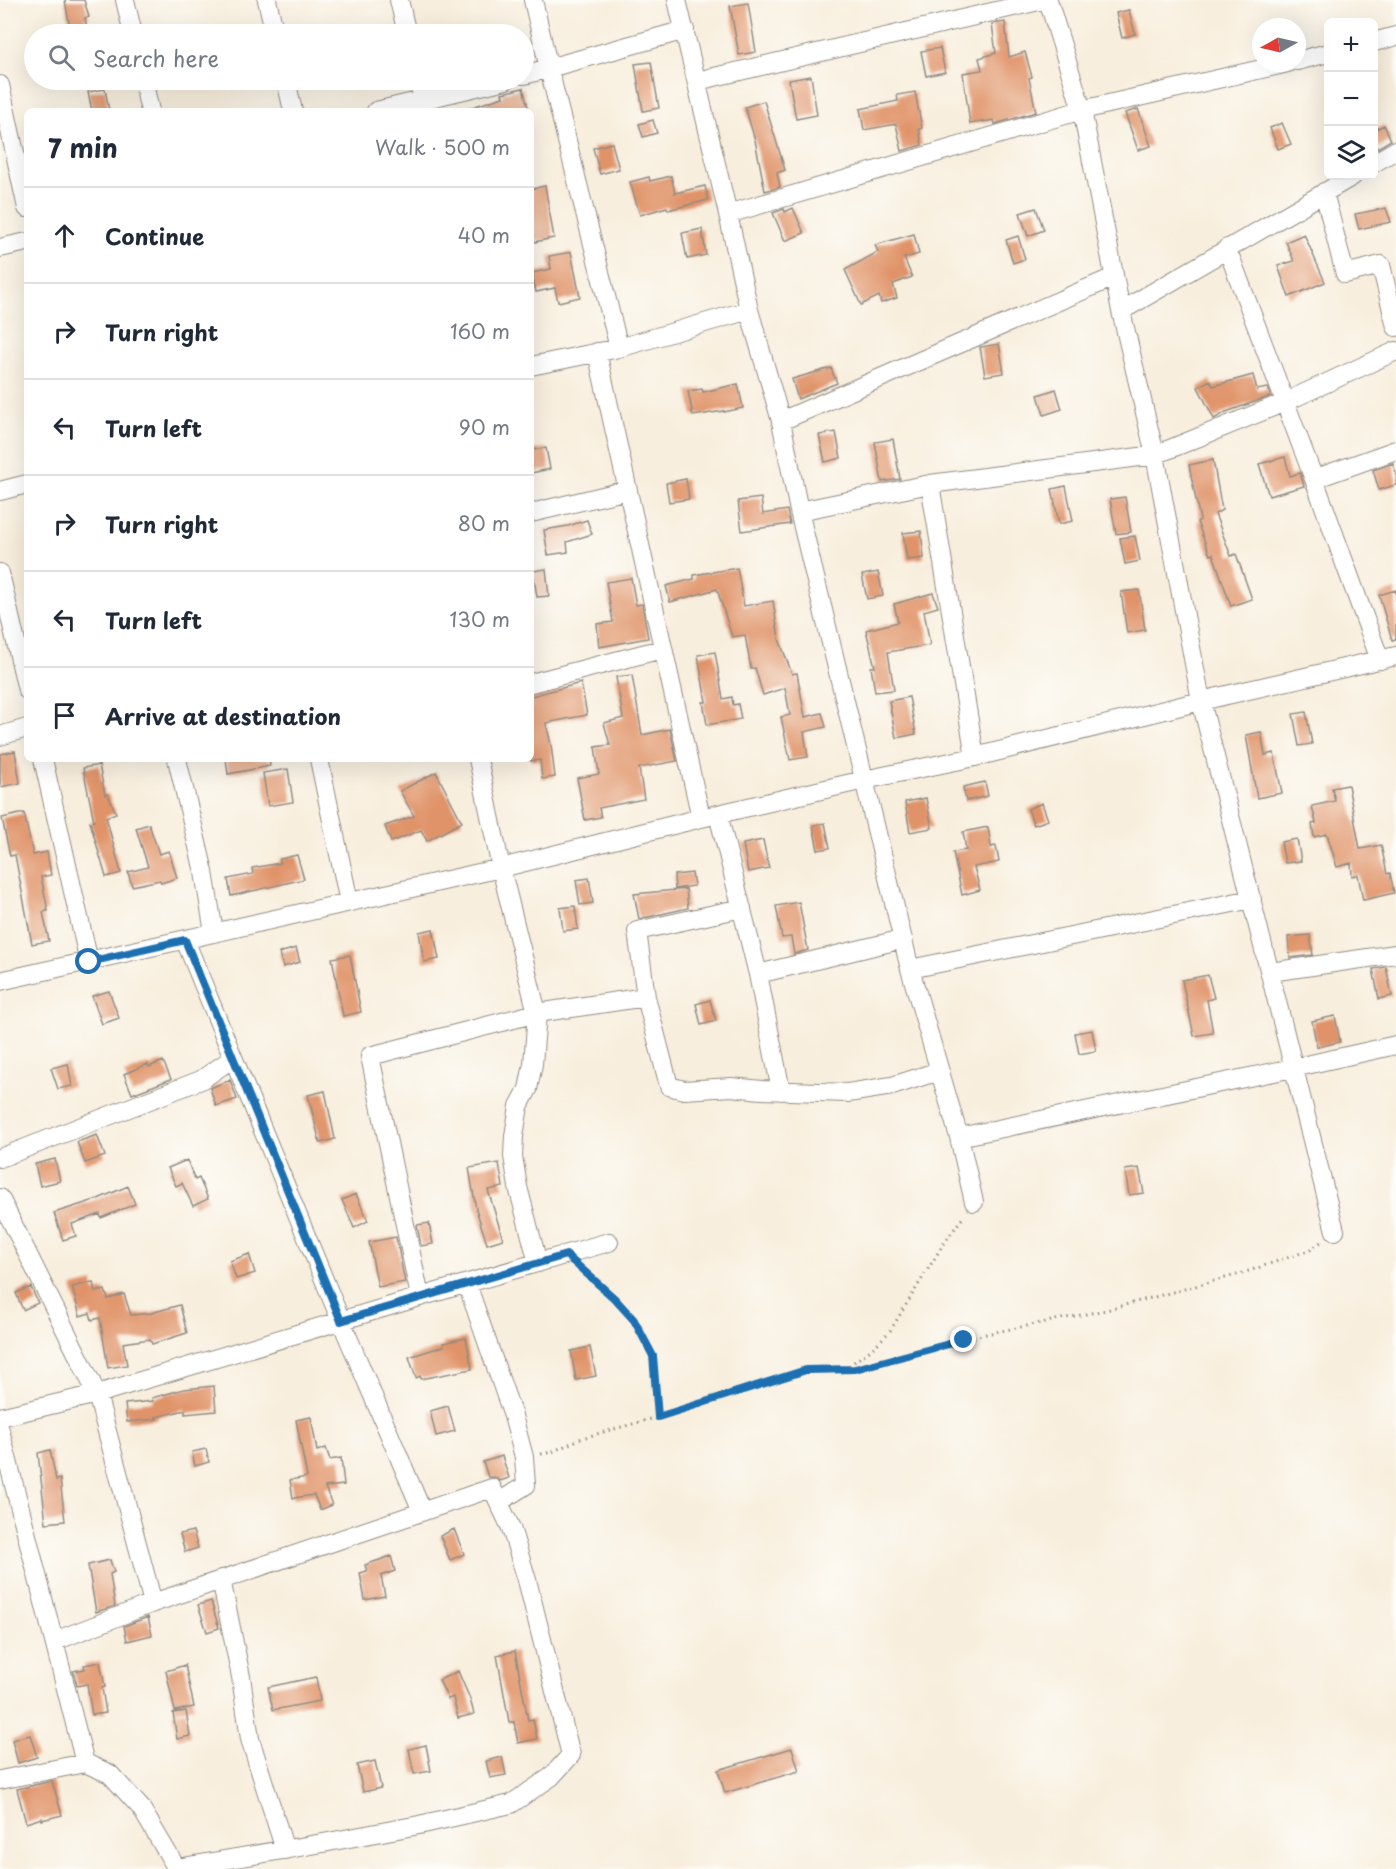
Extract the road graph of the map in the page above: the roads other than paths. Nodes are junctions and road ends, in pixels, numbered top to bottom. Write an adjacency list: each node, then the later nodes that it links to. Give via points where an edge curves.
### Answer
1 (125, 0): 8 (street)
2 (267, 0): 9 (street)
3 (399, 0): 10 (street)
4 (533, 0): 16 (street)
5 (677, 0): 11 (street)
6 (1042, 0): 19 (street)
7 (1048, 0): 29 (street)
8 (131, 24)
9 (273, 24)
10 (405, 24)
11 (686, 30): 16 (street); 19 (street)
12 (1396, 36): 13 (street)
13 (1378, 41)
14 (1324, 54): 15 (street)
15 (1306, 59)
16 (549, 69): 18 (street); 43 (street)
17 (1252, 71): 29 (street)
18 (534, 73)
19 (697, 81): 35 (street)
20 (0, 85): 34 (street)
21 (145, 90): 26 (street)
22 (288, 90): 27 (street)
23 (420, 90): 25 (street)
24 (473, 90): 25 (street)
25 (424, 105): 28 (street)
26 (149, 108)
27 (292, 108)
28 (400, 108)
29 (1082, 110): 35 (street); 39 (street)
30 (1396, 150): 31 (street)
31 (1378, 161)
32 (1346, 180): 33 (street)
33 (1324, 192): 38 (street); 42 (street, via 1345,274 1381,265)
34 (24, 194)
35 (728, 214): 40 (street)
36 (24, 243): 37 (street)
37 (0, 248)
38 (1227, 248): 41 (street); 47 (street)
39 (1114, 277): 41 (street); 48 (street)
40 (749, 310): 43 (street); 48 (street)
41 (1120, 310): 50 (street)
42 (1396, 327)
43 (619, 348): 45 (street)
44 (1396, 351): 47 (street)
45 (597, 352): 46 (street); 54 (street)
46 (534, 365)
47 (1285, 402): 50 (street); 51 (street)
48 (781, 421): 56 (street)
49 (1396, 450): 51 (street)
50 (1155, 455): 52 (street); 63 (street)
51 (1314, 479): 60 (street)
52 (930, 484): 56 (street); 66 (street)
53 (24, 485): 55 (street)
54 (628, 490): 57 (street); 59 (street)
55 (0, 491)
56 (799, 511): 71 (street)
57 (534, 512)
58 (0, 573): 61 (street)
59 (662, 649): 62 (street); 72 (street)
60 (1388, 658): 63 (street)
61 (24, 677)
62 (534, 682)
63 (1201, 701): 66 (street); 74 (street)
64 (24, 729): 65 (street)
65 (0, 736)
66 (975, 757): 71 (street)
67 (44, 762): 81 (street)
68 (178, 762): 77 (street)
69 (320, 762): 75 (street)
70 (479, 762): 73 (street)
71 (864, 780): 72 (street); 78 (street)
72 (710, 816): 73 (street); 76 (street)
73 (501, 868): 75 (street); 87 (street)
74 (1252, 899): 82 (street); 83 (street)
75 (350, 902): 77 (street)
76 (742, 908): 84 (street); 86 (street, via 637,931)
77 (214, 933): 79 (street)
78 (903, 939): 82 (street); 84 (street)
79 (185, 940): 81 (street); 89 (street)
80 (1396, 954): 83 (street)
81 (89, 962): 85 (street)
82 (910, 969): 91 (street)
83 (1269, 972): 90 (street)
84 (758, 974): 92 (street)
85 (0, 981)
86 (646, 997): 87 (street); 92 (street, via 669,1086 684,1090 731,1087)
87 (537, 1013): 99 (street, via 533,1064 528,1089 519,1106 513,1156); 101 (street, via 370,1056)
88 (1396, 1045): 90 (street)
89 (233, 1058): 94 (street, via 201,1080); 102 (street)
90 (1293, 1068): 93 (street); 97 (street)
91 (939, 1071): 92 (street, via 892,1086 848,1093); 93 (street)
92 (781, 1091)
93 (959, 1137): 96 (street)
94 (0, 1158)
95 (0, 1198): 103 (street)
96 (974, 1202)
97 (1335, 1231)
98 (609, 1242): 99 (street)
99 (538, 1263): 100 (street)
100 (467, 1284): 101 (street); 106 (street, via 524,1457 526,1485)
101 (420, 1297): 102 (street)
102 (341, 1321): 103 (street); 107 (street)
103 (97, 1394): 104 (street); 109 (street)
104 (0, 1417)
105 (0, 1430): 110 (street)
106 (499, 1502): 107 (street, via 492,1488); 113 (street, via 527,1580 571,1755 551,1777 511,1804)
107 (422, 1511): 108 (street)
108 (221, 1580): 109 (street); 113 (street, via 250,1739)
109 (153, 1603): 110 (street)
110 (55, 1641): 111 (street)
111 (85, 1763): 112 (street); 114 (street, via 110,1774 141,1808)
112 (0, 1780)
113 (285, 1850): 114 (street)
114 (177, 1869)

